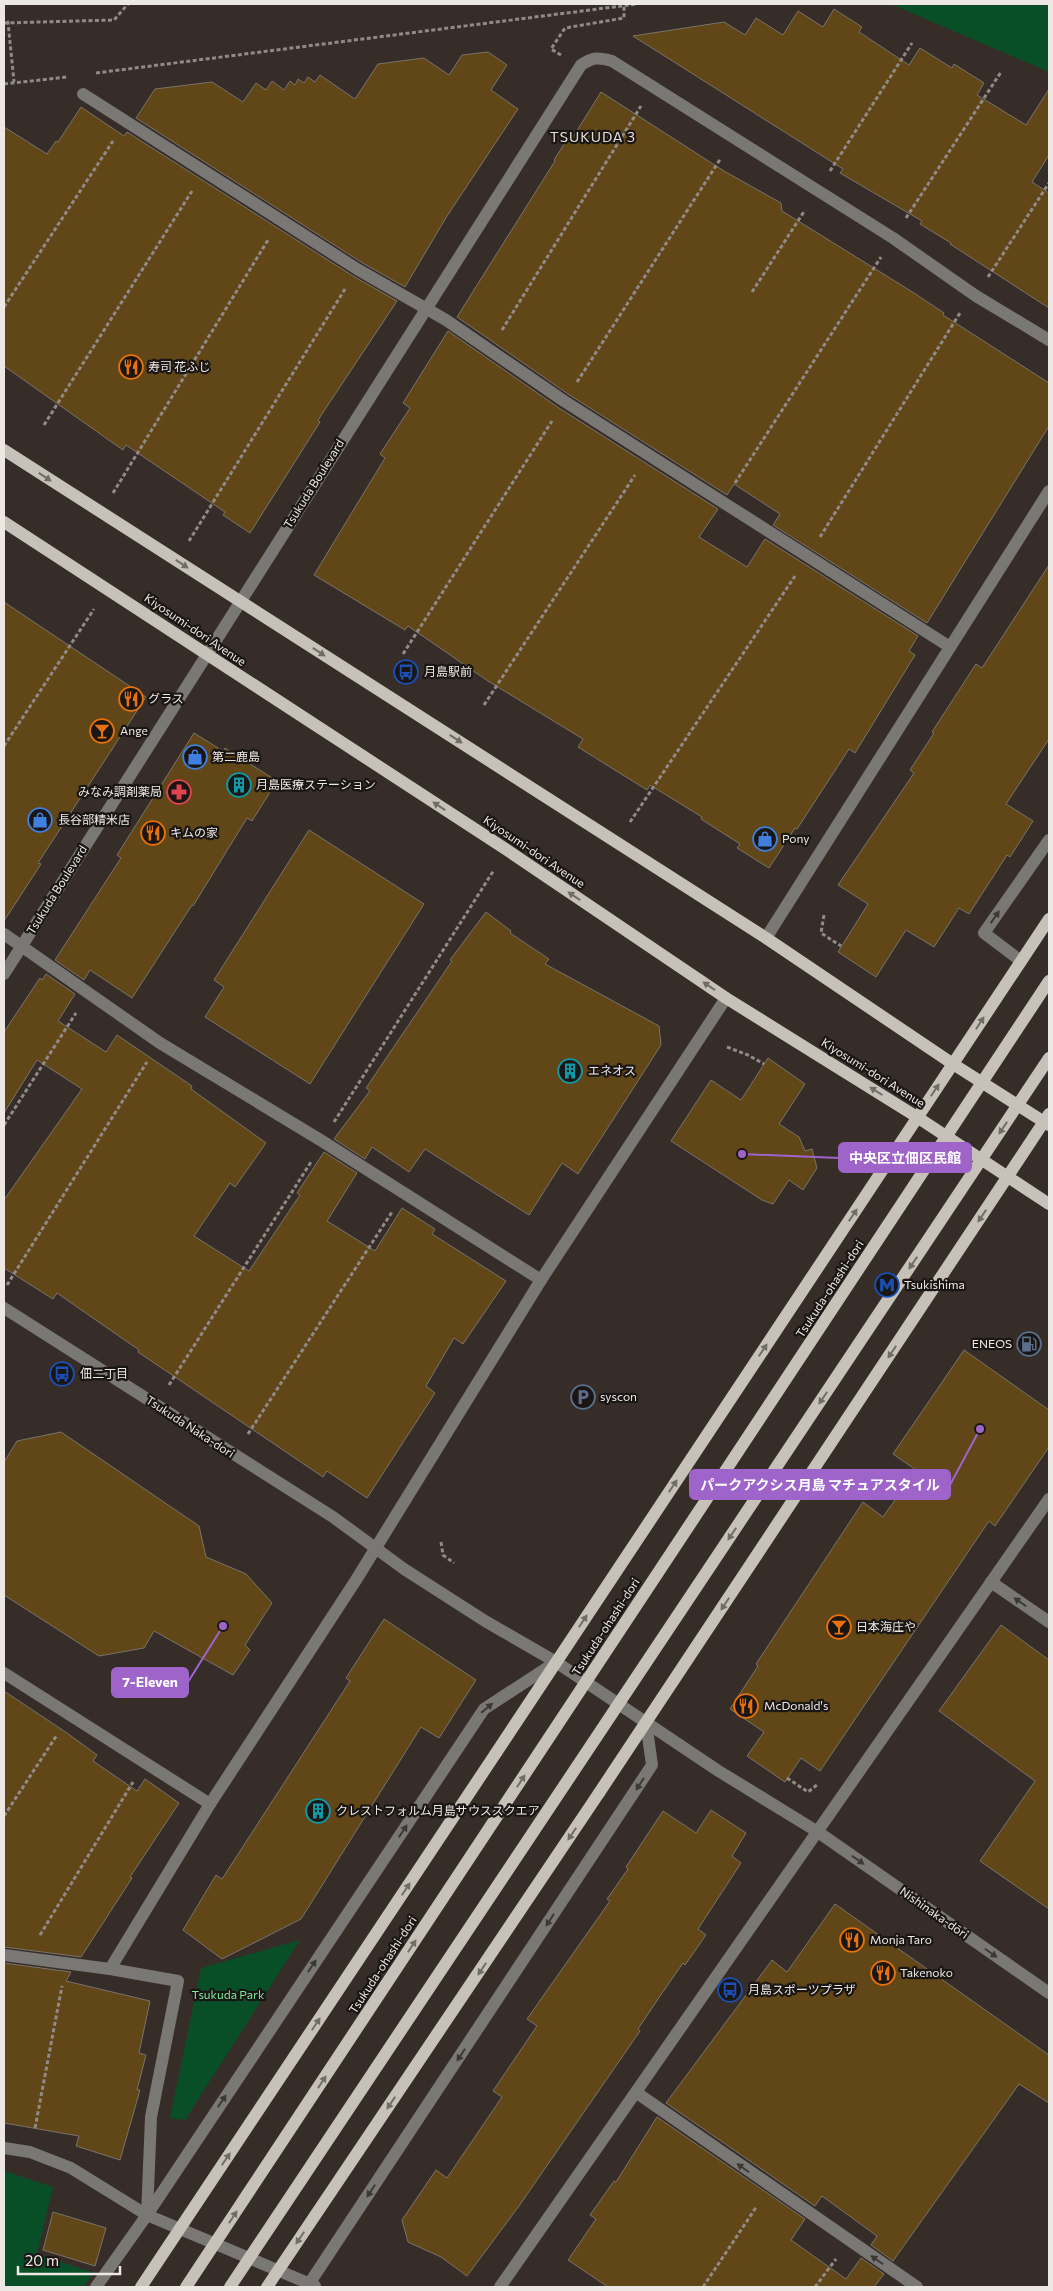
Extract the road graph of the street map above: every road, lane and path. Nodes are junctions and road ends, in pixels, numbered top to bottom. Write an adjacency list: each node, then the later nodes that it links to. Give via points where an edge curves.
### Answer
1 (128, 4): 4 (path, via 114,20)
2 (638, 4): 3 (path)
3 (624, 6): 6 (path, via 624,18 565,28 551,49); 8 (path)
4 (5, 23): 9 (path)
5 (912, 43): 16 (path)
6 (581, 66): 11 (street, via 590,58 612,61); 23 (street, Tsukuda Boulevard)
7 (1001, 72): 18 (path)
8 (90, 74)
9 (14, 82): 10 (path); 12 (path, via 70,77)
10 (4, 84)
11 (653, 87): 16 (street); 25 (path)
12 (84, 94): 13 (street)
13 (126, 122): 14 (street); 22 (path)
14 (204, 172): 17 (street); 26 (path)
15 (1049, 183): 21 (path)
16 (817, 191): 18 (street); 20 (path)
17 (280, 220): 19 (street); 31 (path)
18 (892, 238): 21 (street); 30 (path)
19 (357, 269): 23 (street); 34 (path)
20 (752, 292)
21 (976, 296): 24 (street); 33 (path, via 961,312)
22 (4, 307)
23 (425, 307): 25 (street); 36 (street, Tsukuda Boulevard)
24 (1049, 340)
25 (490, 350): 28 (street)
26 (44, 425)
27 (4, 450): 31 (main road, one-way to 31)
28 (649, 454): 30 (street); 39 (path)
29 (1049, 491): 37 (street)
30 (722, 502): 33 (street)
31 (101, 513): 34 (main road)
32 (4, 522): 35 (main road, Kiyosumi-dori Avenue)
33 (808, 556): 37 (street); 42 (path)
34 (177, 561): 36 (main road, one-way to 36)
35 (109, 589): 38 (main road, Kiyosumi-dori Avenue); 40 (path, via 80,627)
36 (240, 602): 38 (street, Tsukuda Boulevard); 42 (main road, one-way to 42)
37 (950, 647): 46 (street)
38 (207, 655): 48 (street, Tsukuda Boulevard); 53 (main road, Kiyosumi-dori Avenue, one-way to 38, via 507,850)
39 (484, 705)
40 (4, 746)
41 (1049, 840): 49 (street, one-way to 41, via 984,933)
42 (616, 842): 46 (main road)
43 (824, 915): 47 (path, via 822,933)
44 (1049, 919): 49 (main road)
45 (4, 934): 48 (street)
46 (766, 938): 58 (main road)
47 (841, 946)
48 (21, 947): 50 (street, Tsukuda Boulevard); 52 (street)
49 (1021, 961): 58 (main road, one-way to 49)
50 (4, 974)
51 (1049, 981): 99 (main road, Tsukuda-ohashi-dori, one-way to 51, bridge)
52 (88, 994): 54 (street); 61 (path)
53 (726, 998): 59 (main road, Kiyosumi-dori Avenue, one-way to 53); 65 (street)
54 (160, 1042): 63 (street); 66 (path)
55 (727, 1047): 57 (path)
56 (1049, 1058): 100 (main road, one-way to 100, bridge)
57 (764, 1064)
58 (953, 1064): 59 (main road, one-way to 58); 60 (main road)
59 (918, 1117): 62 (main road, Kiyosumi-dori Avenue); 75 (main road, one-way to 59)
60 (1047, 1120): 62 (main road)
61 (4, 1125)
62 (1008, 1176): 64 (main road, Kiyosumi-dori Avenue); 78 (main road, one-way to 78)
63 (404, 1193): 65 (street); 68 (path)
64 (1049, 1204)
65 (541, 1280): 71 (street)
66 (4, 1290)
67 (4, 1308): 68 (street, Tsukuda Naka-dori)
68 (235, 1456): 71 (street, Tsukuda Naka-dori, via 333,1516)
69 (1049, 1499): 73 (street)
70 (441, 1542): 72 (path, via 443,1555)
71 (376, 1548): 75 (street, Tsukuda Naka-dori, via 469,1612); 82 (street)
72 (454, 1563)
73 (991, 1582): 74 (street, one-way to 73); 84 (street)
74 (1049, 1622)
75 (556, 1662): 78 (street, Nishinaka-dōri); 94 (street, one-way to 75, via 484,1709); 98 (main road, one-way to 75, bridge)
76 (4, 1673): 77 (street)
77 (70, 1715): 79 (street); 83 (path)
78 (646, 1722): 84 (street, Nishinaka-dōri); 96 (street, one-way to 96, via 652,1765); 101 (main road, one-way to 101, bridge)
79 (145, 1763): 82 (street); 86 (path)
80 (788, 1778): 81 (path, via 808,1792)
81 (818, 1784)
82 (210, 1804): 88 (street)
83 (4, 1816)
84 (818, 1832): 89 (street, Nishinaka-dōri, one-way to 89); 90 (street)
85 (4, 1955): 86 (street)
86 (25, 1959): 87 (street)
87 (66, 1964): 88 (street); 92 (path)
88 (110, 1969): 94 (street, via 178,1981 151,2117)
89 (1049, 1993)
90 (637, 2093): 93 (street, one-way to 90); 102 (street)
91 (4, 2148): 92 (street)
92 (30, 2152): 94 (street, via 72,2168)
93 (770, 2186): 95 (street); 103 (path)
94 (147, 2214): 96 (street); 97 (street)
95 (849, 2241): 104 (path); 105 (street, one-way to 95)
96 (311, 2286)
97 (96, 2287)
98 (141, 2287)
99 (186, 2287)
100 (230, 2287)
101 (267, 2287)
102 (500, 2287)
103 (703, 2287)
104 (815, 2287)
105 (917, 2287)

